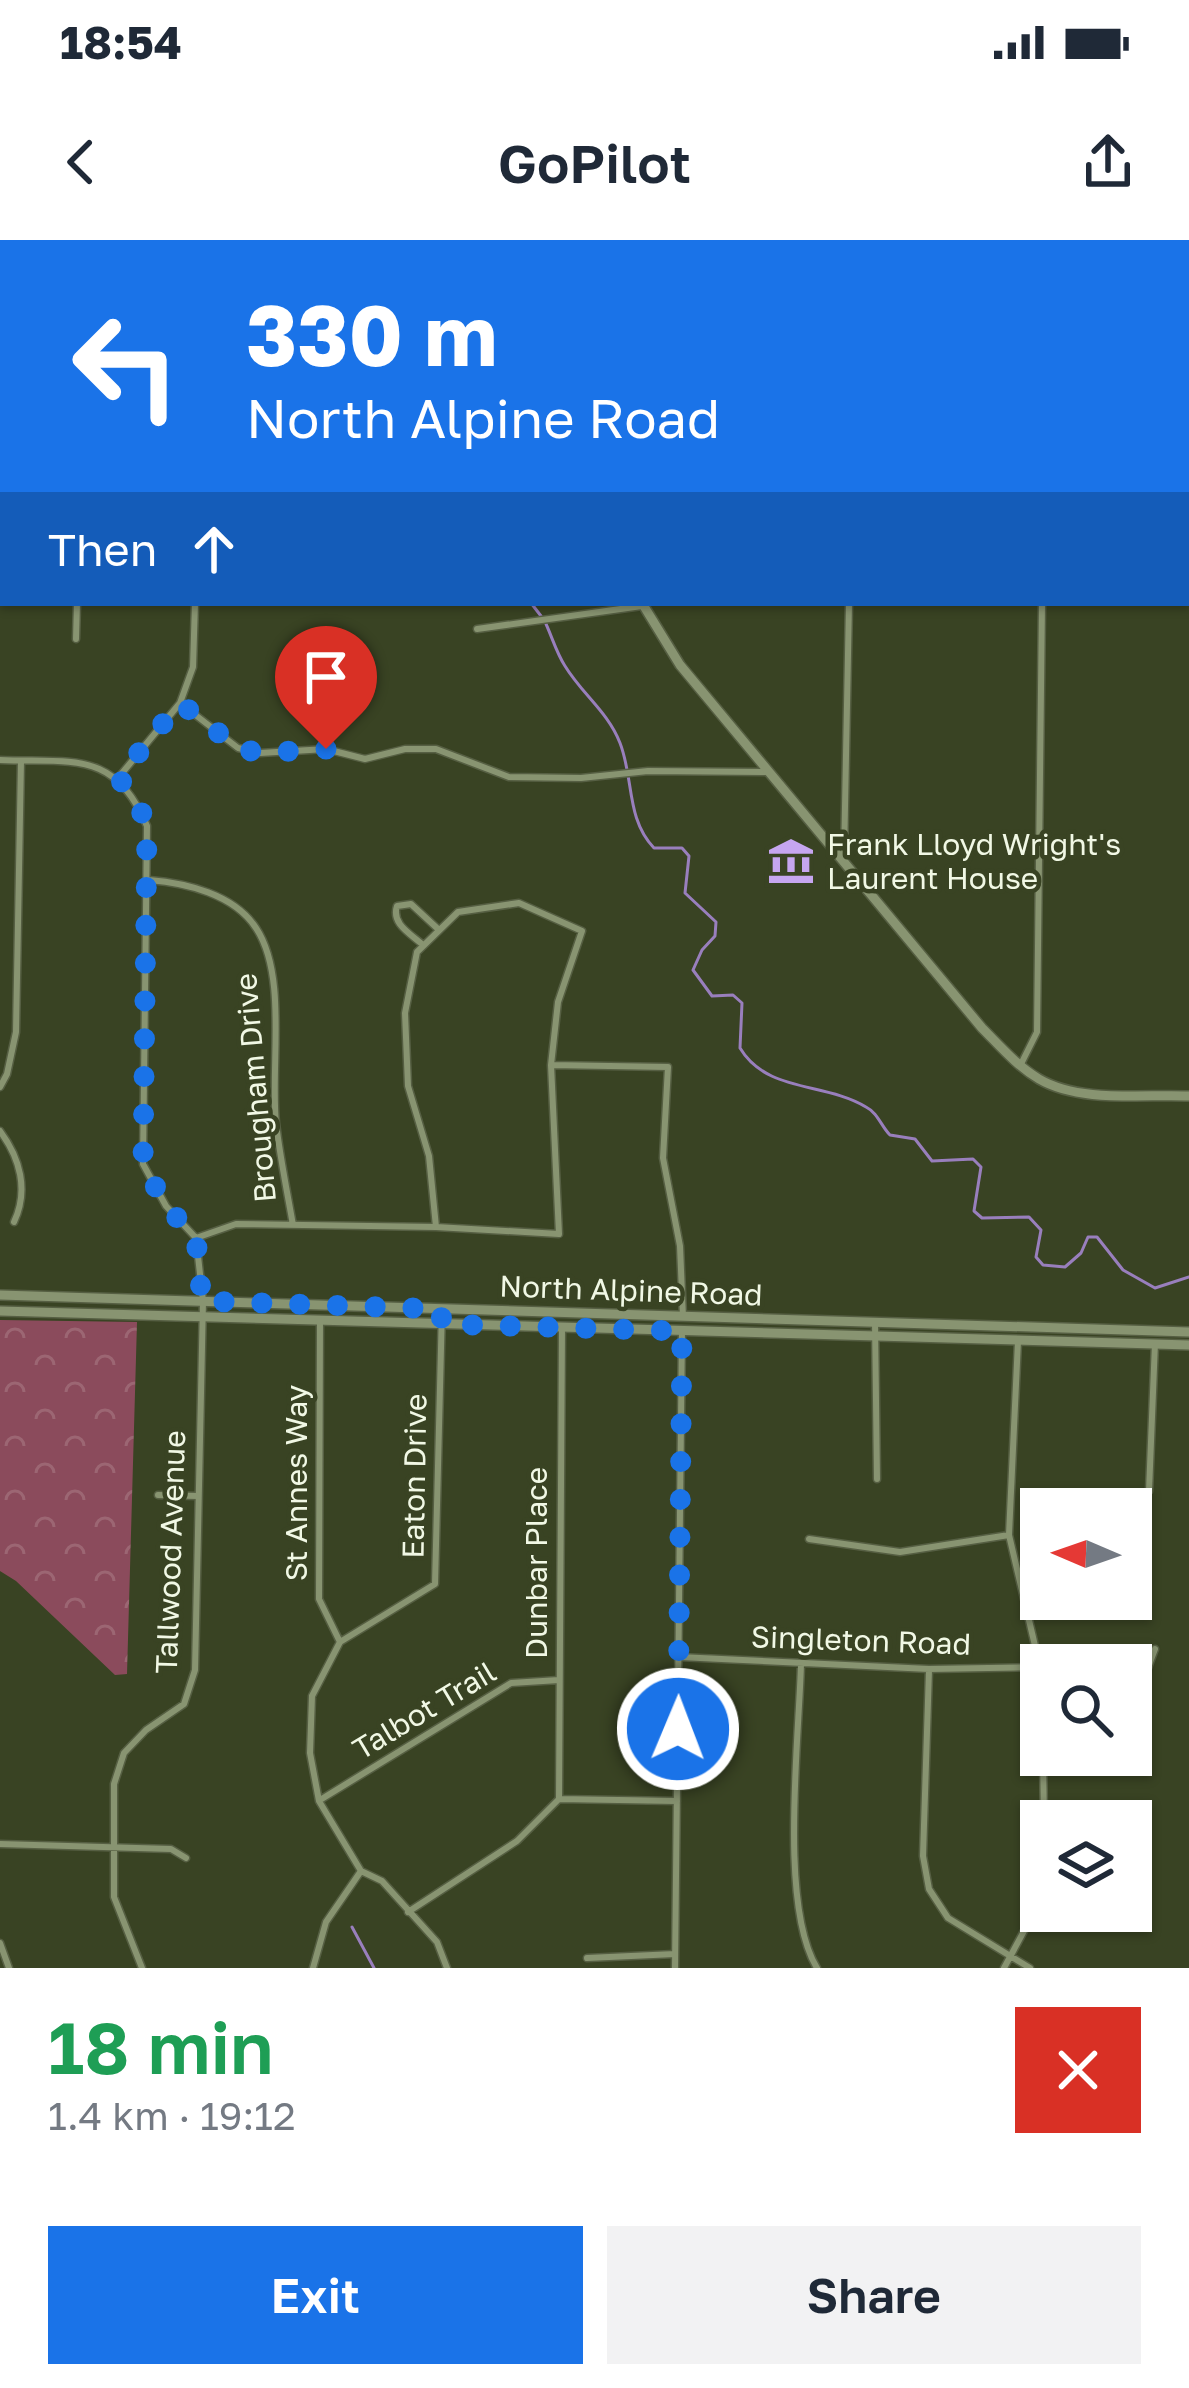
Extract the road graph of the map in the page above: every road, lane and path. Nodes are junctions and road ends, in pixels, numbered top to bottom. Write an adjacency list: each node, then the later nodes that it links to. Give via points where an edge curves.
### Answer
1 (77, 606): 8 (street)
2 (195, 606): 9 (street, via 193,667)
3 (629, 606): 7 (street)
4 (643, 606): 12 (main road, via 680,665)
5 (849, 606): 14 (street)
6 (1042, 606): 19 (street, via 1037,1032)
7 (477, 629)
8 (76, 639)
9 (180, 703): 12 (street, via 238,748 260,753 326,749 365,759 436,748 509,777); 13 (street)
10 (0, 760): 11 (street)
11 (21, 761): 13 (street, via 88,763); 20 (street, via 16,1032)
12 (770, 772): 14 (main road)
13 (118, 778): 15 (street, via 147,826)
14 (844, 858): 19 (main road)
15 (147, 880): 24 (street, Brougham Drive, via 213,892 256,926 273,992 276,1120); 26 (street, via 143,1164)
16 (438, 929): 17 (street); 17 (street, via 412,904 398,906 399,924); 18 (street, via 458,912 519,903 582,932 558,1002)
17 (423, 945): 25 (street, via 405,1013 408,1086 429,1156)
18 (551, 1066): 25 (street, via 559,1234); 32 (street, via 668,1067 663,1159)
19 (1020, 1066): 21 (main road, via 1068,1090)
20 (0, 1087)
21 (1189, 1096)
22 (0, 1131): 23 (street, via 22,1181)
23 (14, 1222)
24 (293, 1225): 25 (street); 26 (street, via 236,1224)
25 (436, 1227)
26 (196, 1238): 28 (street, Tallwood Avenue)
27 (0, 1295): 28 (main road, North Alpine Road)
28 (202, 1301): 29 (main road, North Alpine Road); 31 (street, Tallwood Avenue)
29 (442, 1309): 32 (main road, North Alpine Road); 35 (street, Eaton Drive)
30 (0, 1310): 31 (main road, North Alpine Road)
31 (201, 1316): 33 (main road, North Alpine Road); 46 (street, Tallwood Avenue)
32 (683, 1316): 34 (main road, North Alpine Road); 37 (street)
33 (320, 1320): 35 (main road, North Alpine Road); 49 (street, St Annes Way, via 320,1599)
34 (874, 1322): 38 (main road, North Alpine Road); 39 (street)
35 (441, 1324): 36 (main road, North Alpine Road); 49 (street, Eaton Drive, via 435,1584)
36 (562, 1328): 37 (main road, North Alpine Road); 57 (street, Dunbar Place)
37 (682, 1331): 39 (main road, North Alpine Road); 52 (street)
38 (1189, 1332)
39 (875, 1337): 40 (main road, North Alpine Road); 43 (street)
40 (1018, 1341): 41 (main road, North Alpine Road); 47 (street)
41 (1155, 1343): 42 (main road, North Alpine Road); 44 (street)
42 (1189, 1345)
43 (877, 1478)
44 (1149, 1488)
45 (158, 1495): 46 (street)
46 (197, 1496): 62 (street, Tallwood Avenue, via 195,1670 184,1704 124,1753)
47 (1009, 1535): 48 (street, via 900,1552); 50 (street)
48 (809, 1539)
49 (340, 1642): 59 (street, via 312,1696)
50 (1035, 1644)
51 (1155, 1649): 53 (street)
52 (679, 1657): 54 (street, Singleton Road); 60 (street)
53 (1152, 1657)
54 (801, 1664): 56 (street, Singleton Road); 76 (street, via 795,1871 804,1948)
55 (1020, 1667): 56 (street, Singleton Road)
56 (929, 1669): 69 (street, via 929,1889 948,1918)
57 (559, 1680): 58 (street, Dunbar Place); 59 (street, Talbot Trail, via 511,1683)
58 (559, 1798): 60 (street); 65 (street, via 517,1841)
59 (319, 1801): 64 (street)
60 (677, 1801): 68 (street)
61 (0, 1844): 62 (street)
62 (111, 1846): 63 (street, via 172,1849); 72 (street, Tallwood Avenue, via 114,1898)
63 (186, 1858)
64 (361, 1870): 65 (street); 73 (street, via 326,1922)
65 (408, 1912): 74 (street, via 437,1942)
66 (1024, 1932): 69 (street)
67 (0, 1943): 71 (street)
68 (675, 1954): 70 (street); 75 (street)
69 (1012, 1957): 77 (street); 78 (street)
70 (586, 1958)
71 (9, 1968)
72 (142, 1968)
73 (313, 1968)
74 (447, 1968)
75 (675, 1968)
76 (817, 1968)
77 (1004, 1968)
78 (1030, 1968)

